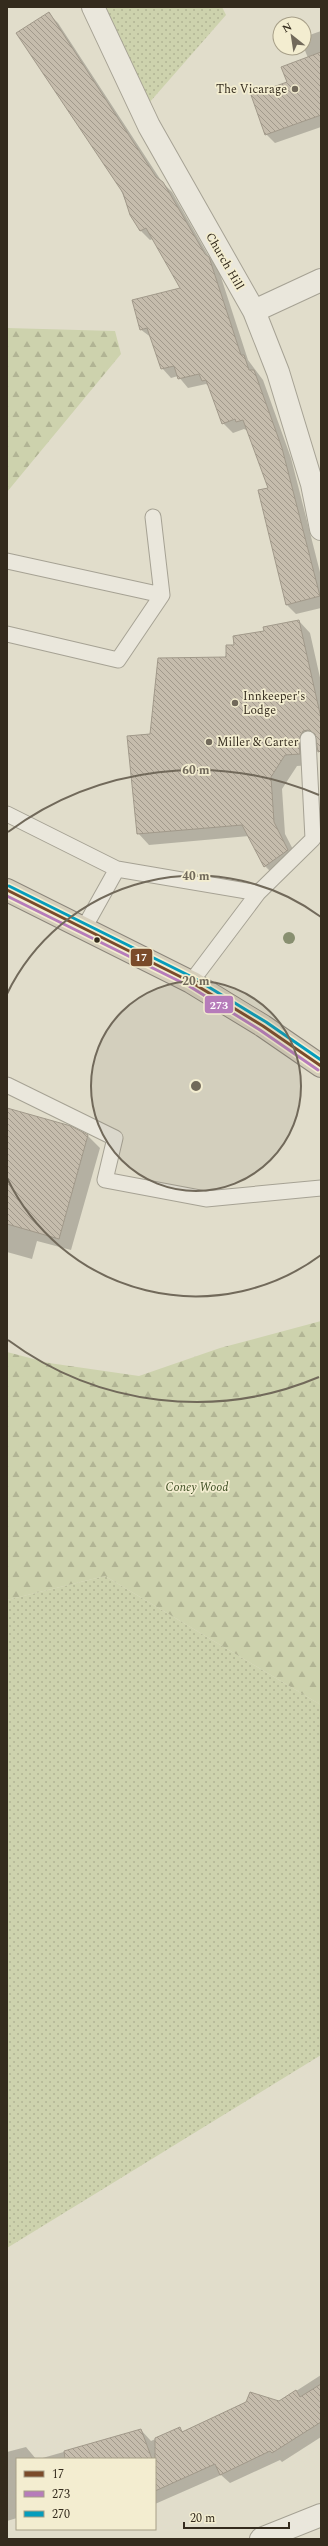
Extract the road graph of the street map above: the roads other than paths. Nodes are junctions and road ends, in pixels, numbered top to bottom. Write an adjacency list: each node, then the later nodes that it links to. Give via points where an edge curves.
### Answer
1 (93, 7): 3 (street, Church Hill, via 149,126)
2 (321, 280): 3 (street)
3 (254, 311): 5 (street, Church Hill, via 278,372 312,484)
4 (153, 517): 7 (lane)
5 (321, 529)
6 (7, 560): 7 (lane)
7 (162, 595): 8 (lane, via 118,660)
8 (7, 634)
9 (308, 739): 13 (lane, via 313,839)
10 (7, 814): 11 (lane)
11 (117, 869): 13 (lane); 14 (lane)
12 (7, 890): 14 (highway)
13 (258, 893): 15 (lane)
14 (84, 928): 15 (highway)
15 (191, 982): 16 (highway, via 263,1026)
16 (321, 1066)
17 (7, 1085): 18 (lane, via 115,1138 105,1180 206,1199)
18 (321, 1188)
19 (321, 2516): 20 (street)
20 (261, 2539)

